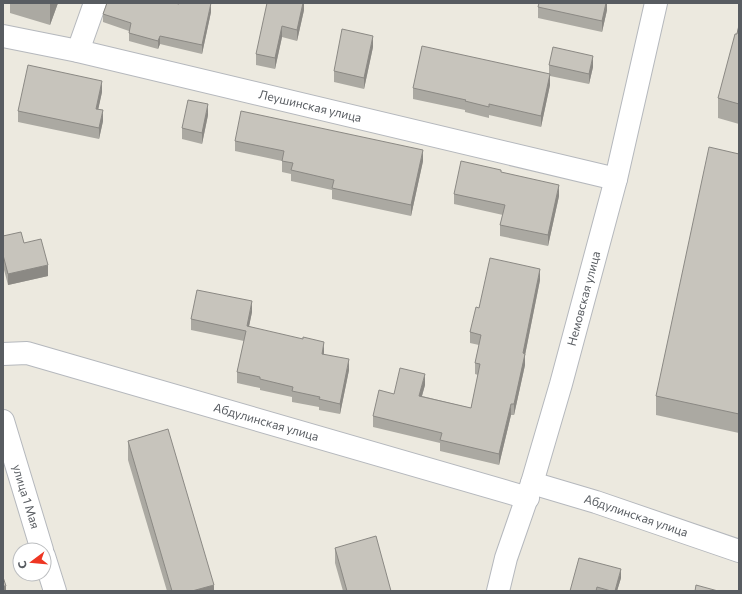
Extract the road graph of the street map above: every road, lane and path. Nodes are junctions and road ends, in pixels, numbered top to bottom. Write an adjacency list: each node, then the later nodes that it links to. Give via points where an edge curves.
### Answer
1 (95, 3): 4 (street)
2 (656, 3): 5 (street, Немовская улица)
3 (3, 36): 4 (street, Леушинская улица)
4 (78, 51): 5 (street, Леушинская улица)
5 (616, 179): 8 (street, Немовская улица)
6 (3, 354): 8 (street, Абдулинская улица, via 27,353)
7 (3, 421): 9 (street, улица 1 Мая)
8 (530, 490): 10 (street, Абдулинская улица, via 596,502); 13 (street, Немовская улица, via 506,558)
9 (40, 542)
10 (739, 551)
11 (52, 581): 12 (street)
12 (55, 591)
13 (498, 591)

